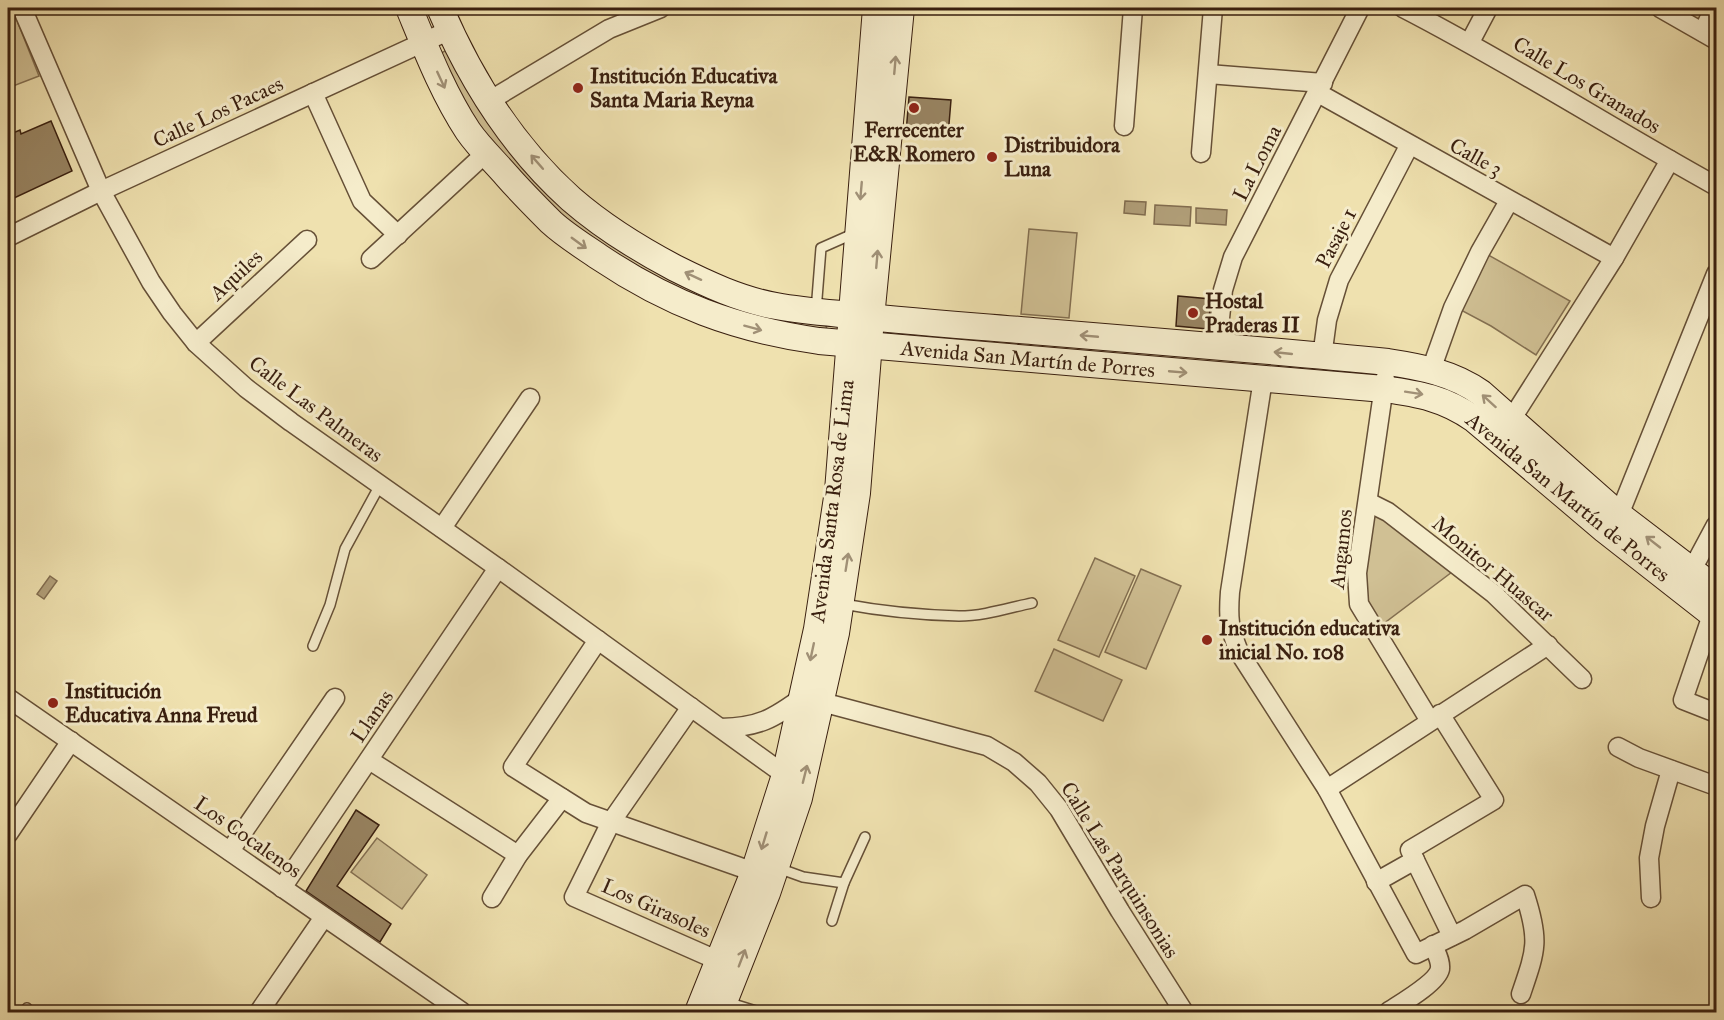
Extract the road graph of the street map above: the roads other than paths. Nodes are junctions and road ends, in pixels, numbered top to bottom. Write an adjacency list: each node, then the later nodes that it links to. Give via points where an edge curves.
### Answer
1 (22, 8): 27 (street, Calle Las Palmeras)
2 (409, 8): 15 (main road, Avenida San Martín de Porres)
3 (661, 8): 20 (street, via 609,29)
4 (876, 8): 31 (main road, Avenida Santa Rosa de Lima, one-way to 31)
5 (901, 8): 41 (main road, Avenida Santa Rosa de Lima, one-way to 5)
6 (1133, 8): 21 (street)
7 (1213, 8): 17 (street)
8 (1360, 8): 18 (street, La Loma)
9 (1403, 8): 16 (street, Calle Los Granados)
10 (1488, 8): 16 (street)
11 (1660, 8): 14 (street)
12 (1714, 8): 14 (street)
13 (445, 19): 15 (street, Calle Los Pacaes); 20 (main road, Avenida San Martín de Porres)
14 (1710, 36)
15 (423, 42): 19 (street, Calle Los Pacaes); 23 (main road, Avenida San Martín de Porres, one-way to 23, via 446,92)
16 (1470, 42): 25 (street, Calle Los Granados)
17 (1208, 74): 18 (street); 24 (street)
18 (1321, 88): 22 (street, Calle 3); 44 (street, La Loma, via 1233,257 1223,290)
19 (313, 93): 27 (street, Calle Los Pacaes); 32 (street, via 362,201)
20 (489, 101): 28 (main road, Avenida San Martín de Porres, one-way to 20, via 512,134)
21 (1124, 126)
22 (1409, 146): 29 (street, Calle 3); 45 (street, Pasaje 1, via 1339,280 1327,320)
23 (486, 152): 30 (main road, Avenida San Martín de Porres); 32 (street)
24 (1201, 153)
25 (1670, 160): 26 (street, Calle Los Granados); 36 (street)
26 (1716, 186)
27 (101, 191): 33 (street, Calle Los Pacaes); 42 (street, Calle Las Palmeras, via 151,282)
28 (571, 199): 30 (main road); 35 (main road, Avenida San Martín de Porres)
29 (1509, 201): 36 (street, Calle 3); 47 (street, via 1453,308)
30 (553, 224): 38 (main road, Avenida San Martín de Porres, one-way to 38)
31 (857, 232): 40 (lane, via 821,248); 41 (main road, Avenida Santa Rosa de Lima)
32 (398, 235): 37 (street)
33 (8, 237)
34 (307, 240): 42 (street, Aquiles)
35 (640, 248): 38 (main road); 40 (main road, Avenida San Martín de Porres, one-way to 35, via 775,306 735,294)
36 (1614, 258): 51 (street)
37 (371, 259)
38 (623, 274): 43 (main road, Avenida San Martín de Porres, one-way to 43, via 658,294 736,323 779,335)
39 (1716, 274): 54 (street)
40 (816, 311): 41 (main road, Avenida San Martín de Porres)
41 (861, 316): 43 (main road, Avenida Santa Rosa de Lima); 44 (main road, Avenida San Martín de Porres, one-way to 41)
42 (196, 343): 52 (street, Calle Las Palmeras, via 255,395)
43 (859, 345): 48 (main road, Avenida San Martín de Porres, one-way to 48); 60 (main road, Avenida Santa Rosa de Lima, one-way to 43, via 857,493); 69 (main road, Avenida Santa Rosa de Lima, one-way to 69, via 817,628)
44 (1217, 346): 45 (main road, Avenida San Martín de Porres, one-way to 44)
45 (1322, 357): 46 (main road, Avenida San Martín de Porres)
46 (1388, 362): 47 (main road, Avenida San Martín de Porres); 49 (street, Angamos)
47 (1431, 370): 51 (main road, Avenida San Martín de Porres, one-way to 47, via 1467,383)
48 (1263, 379): 49 (main road, Avenida San Martín de Porres); 80 (street, via 1230,592 1230,632)
49 (1384, 389): 53 (street, Angamos); 58 (main road, Avenida San Martín de Porres, one-way to 58, via 1421,394 1456,406 1605,530)
50 (530, 398): 56 (street)
51 (1511, 420): 54 (main road, Avenida San Martín de Porres)
52 (380, 485): 56 (street, Calle Las Palmeras); 65 (lane, via 345,549 330,605)
53 (1368, 502): 64 (street, Monitor Huascar, via 1388,512 1494,594); 72 (street, Angamos, via 1357,573 1359,604)
54 (1619, 515): 58 (main road, Avenida San Martín de Porres, one-way to 54)
55 (1716, 525): 58 (street)
56 (442, 528): 57 (street, Calle Las Palmeras)
57 (498, 568): 63 (street, Calle Las Palmeras); 76 (street, Llanas)
58 (1686, 581): 59 (main road, Avenida San Martín de Porres); 62 (main road, Avenida San Martín de Porres)
59 (1716, 589)
60 (841, 603): 61 (lane, via 868,609 960,616); 69 (main road, Avenida Santa Rosa de Lima)
61 (1032, 603)
62 (1714, 616): 71 (street, via 1683,700)
63 (598, 640): 70 (street, Calle Las Palmeras); 81 (street, via 513,767)
64 (1548, 645): 66 (street, Monitor Huascar); 72 (street)
65 (313, 646)
66 (1582, 679)
67 (8, 698): 74 (street, Los Cocalenos)
68 (335, 698): 85 (street)
69 (812, 699): 73 (street, via 775,718 742,728); 78 (main road, Avenida Santa Rosa de Lima); 88 (main road, Avenida Santa Rosa de Lima, one-way to 69, via 799,798); 106 (street, Calle Las Parquinsonias, via 987,746 1014,762 1059,809)
70 (691, 707): 73 (street, Calle Las Palmeras); 82 (street)
71 (1716, 713)
72 (1435, 718): 80 (street); 87 (street, Angamos, via 1494,800)
73 (721, 728): 78 (street, Calle Las Palmeras)
74 (71, 741): 83 (street); 85 (street, Los Cocalenos)
75 (1618, 747): 77 (street)
76 (369, 760): 86 (street); 91 (street, Llanas)
77 (1671, 770): 79 (street); 93 (street, via 1649,858)
78 (785, 775): 88 (main road, Avenida Santa Rosa de Lima, one-way to 88)
79 (1716, 786)
80 (1327, 789): 89 (street)
81 (562, 798): 82 (street); 86 (street)
82 (610, 822): 88 (street); 98 (street, Los Girasoles, via 574,897)
83 (8, 834)
84 (865, 837): 90 (lane)
85 (230, 851): 91 (street, Los Cocalenos)
86 (519, 855): 92 (street)
87 (1413, 855): 89 (street); 96 (street)
88 (765, 870): 90 (lane); 98 (main road, Avenida Santa Rosa de Lima); 101 (main road, Avenida Santa Rosa de Lima, one-way to 88)
89 (1376, 882): 97 (street, via 1416,954)
90 (844, 883): 95 (lane)
91 (282, 888): 94 (street, Los Cocalenos)
92 (492, 898)
93 (1651, 898)
94 (324, 917): 100 (street, Los Cocalenos); 102 (street)
95 (831, 921)
96 (1452, 936): 97 (street); 99 (street, via 1525,895 1536,942)
97 (1432, 945): 107 (street, via 1440,971)
98 (719, 961): 104 (main road, Avenida Santa Rosa de Lima)
99 (1521, 994)
100 (442, 1006): 103 (street, Los Cocalenos)
101 (722, 1007): 105 (lane)
102 (260, 1012)
103 (462, 1012)
104 (698, 1012)
105 (759, 1012)
106 (1184, 1012)
107 (1388, 1012)

